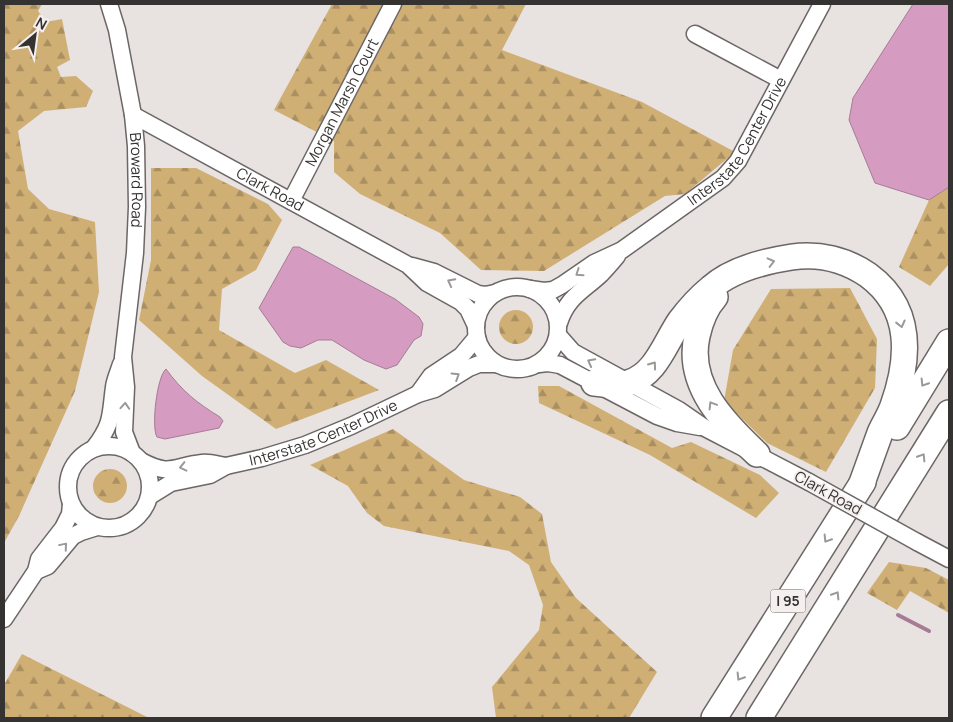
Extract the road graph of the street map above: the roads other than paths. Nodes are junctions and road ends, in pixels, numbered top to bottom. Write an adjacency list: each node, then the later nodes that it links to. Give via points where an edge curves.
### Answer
1 (110, 4): 6 (street, Broward Road)
2 (393, 4): 7 (street, Morgan Marsh Court)
3 (822, 4): 5 (street, Interstate Center Drive)
4 (695, 34): 5 (street)
5 (782, 80): 8 (street, Interstate Center Drive, via 731,171)
6 (134, 115): 7 (street, Clark Road); 16 (street, Broward Road, via 135,254)
7 (291, 201): 9 (street, Clark Road)
8 (622, 250): 11 (street, Interstate Center Drive, one-way to 11, via 594,263 553,290); 13 (street, Interstate Center Drive, via 602,274 580,290 566,306)
9 (408, 265): 12 (street, Clark Road, one-way to 9, via 478,294 434,272); 14 (street, Clark Road, via 427,283 461,302 468,309)
10 (746, 269): 20 (highway, one-way to 10, via 651,370 681,321 712,287); 25 (highway, one-way to 10, via 716,412 702,389 696,363 699,324 709,304); 28 (highway, one-way to 28, via 793,257 834,258 878,284 897,308 904,336 904,368)
11 (530, 289): 12 (street, via 506,288); 13 (street, via 549,302 556,312)
12 (495, 293): 14 (street, via 479,313)
13 (559, 329): 18 (street, via 555,347); 20 (street, Clark Road, one-way to 13, via 573,352)
14 (476, 332): 17 (street, via 481,348); 21 (street, Interstate Center Drive, via 461,356 431,376)
15 (949, 342): 28 (highway, I 95, one-way to 28)
16 (123, 357): 24 (street, Broward Road, via 114,385 109,423); 26 (street, Broward Road, one-way to 16, via 124,432 126,387)
17 (496, 364): 18 (street, via 518,370); 21 (street, Interstate Center Drive, one-way to 17, via 435,389 479,364)
18 (539, 364): 19 (street, Clark Road, via 560,365)
19 (594, 383): 20 (highway); 23 (street, Clark Road, via 656,416)
20 (630, 383): 23 (street, Clark Road)
21 (418, 394): 27 (street, Interstate Center Drive, via 305,445)
22 (949, 413): 36 (highway, I 95, one-way to 22)
23 (705, 428): 25 (street, Clark Road)
24 (94, 448): 26 (street, via 114,446); 30 (street, via 80,458 71,471 68,482)
25 (757, 454): 32 (street, Clark Road, bridge)
26 (137, 457): 27 (street, Interstate Center Drive, one-way to 26, via 204,462 168,470); 29 (street, via 147,471)
27 (226, 466): 29 (street, Interstate Center Drive, via 210,475 171,483)
28 (862, 483): 35 (highway, I 95, one-way to 35)
29 (150, 496): 31 (street, via 140,515 131,523 109,529)
30 (71, 504): 31 (street, via 86,522); 33 (street, via 66,523 39,559)
31 (97, 527): 33 (street, one-way to 31, via 48,566 73,536)
32 (949, 559)
33 (36, 571): 34 (street)
34 (4, 619)
35 (714, 718)
36 (759, 718)

